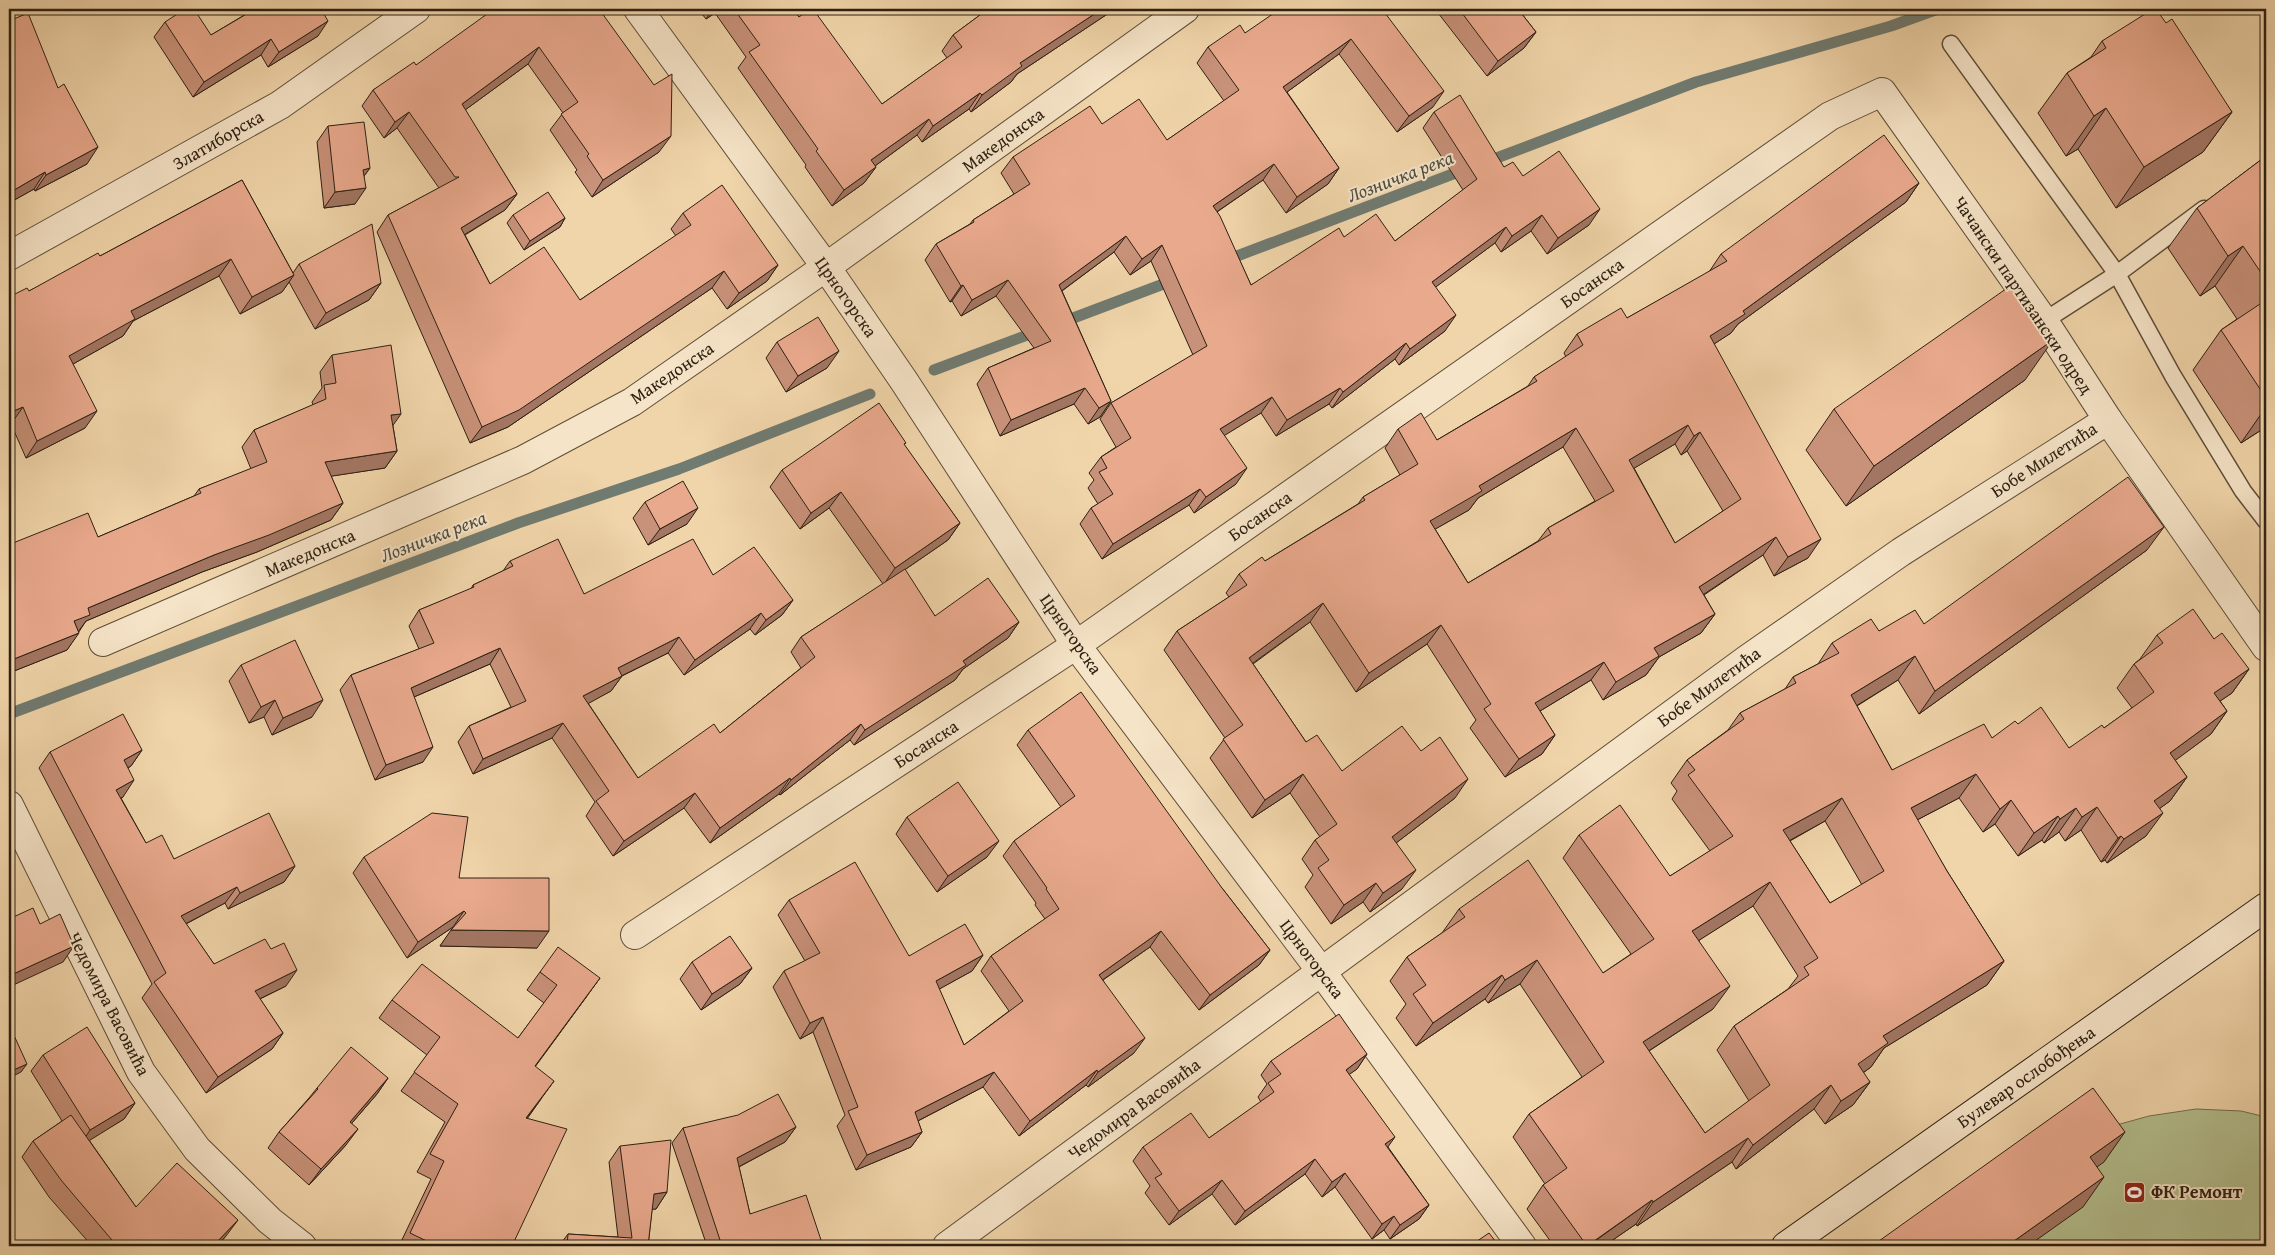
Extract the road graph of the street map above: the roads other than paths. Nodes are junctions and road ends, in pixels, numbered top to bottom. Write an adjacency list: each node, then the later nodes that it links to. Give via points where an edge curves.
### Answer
1 (416, 9): 7 (street, Златиборска, via 280,105)
2 (638, 9): 8 (street, Црногорска)
3 (1185, 9): 8 (street, Македонска)
4 (1951, 44): 9 (lane)
5 (1882, 92): 10 (street, Чачански партизански одред); 14 (street, Босанска, via 1830,116)
6 (2219, 198): 9 (lane)
7 (9, 256)
8 (826, 267): 13 (street, Македонска, via 632,402 523,460); 14 (street, Црногорска, via 904,380)
9 (2117, 274): 10 (lane); 12 (lane, via 2173,376 2243,490)
10 (2044, 321): 11 (street, Чачански партизански одред)
11 (2108, 420): 15 (street, Чачански партизански одред); 19 (street, Бобе Милетића, via 1901,552 1746,660)
12 (2266, 521)
13 (103, 642)
14 (1076, 645): 18 (street, Босанска); 19 (street, Црногорска)
15 (2266, 647)
16 (9, 804): 20 (street, Чедомира Васовића, via 141,1072 197,1149 270,1221)
17 (2266, 907): 23 (street, Булевар ослобођења)
18 (635, 935)
19 (1321, 972): 21 (street, Чедомира Васовића); 22 (street, Црногорска)
20 (302, 1246)
21 (947, 1246)
22 (1522, 1246)
23 (1786, 1246)

